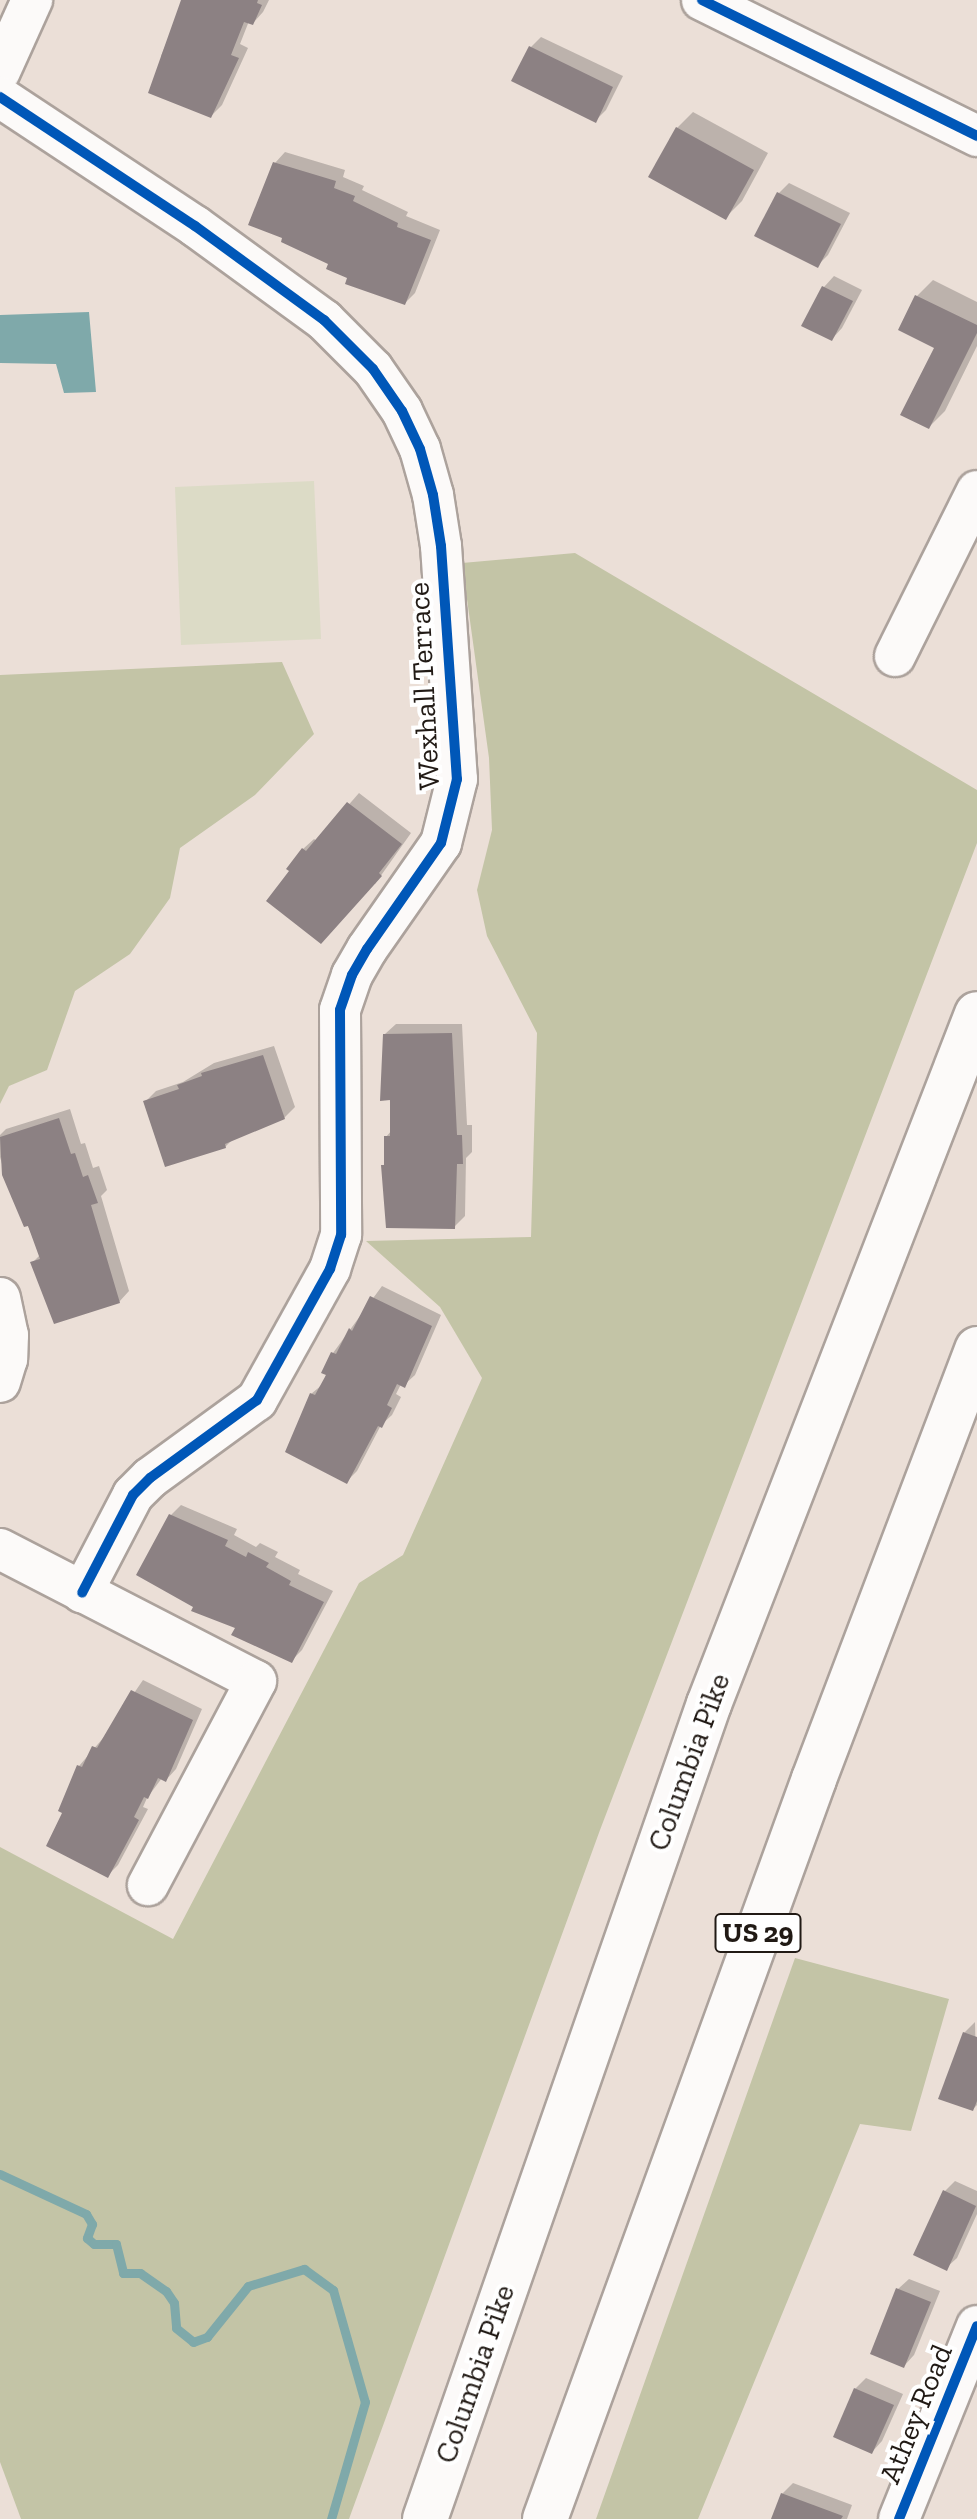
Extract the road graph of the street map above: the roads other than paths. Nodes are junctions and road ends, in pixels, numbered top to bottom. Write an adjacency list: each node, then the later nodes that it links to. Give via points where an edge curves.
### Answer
1 (32, 0): 3 (street)
2 (702, 0): 5 (street)
3 (0, 71)
4 (0, 97): 13 (street, Wexhall Terrace, via 195,226 324,320 373,369 402,411 420,449 441,546 457,779 441,843 367,949 340,1010 341,1235 330,1269 257,1400 133,1495)
5 (977, 136)
6 (977, 491): 7 (street)
7 (895, 656)
8 (977, 1014): 15 (highway, Columbia Pike, via 709,1704)
9 (0, 1298): 11 (street, via 8,1335)
10 (977, 1349): 19 (highway, US 29)
11 (0, 1382)
12 (0, 1549): 13 (street)
13 (82, 1593): 14 (street, via 256,1681)
14 (148, 1885)
15 (546, 2169): 17 (highway); 18 (highway, Columbia Pike)
16 (977, 2326): 20 (street, Athey Road)
17 (396, 2519)
18 (425, 2519)
19 (545, 2519)
20 (899, 2519)

